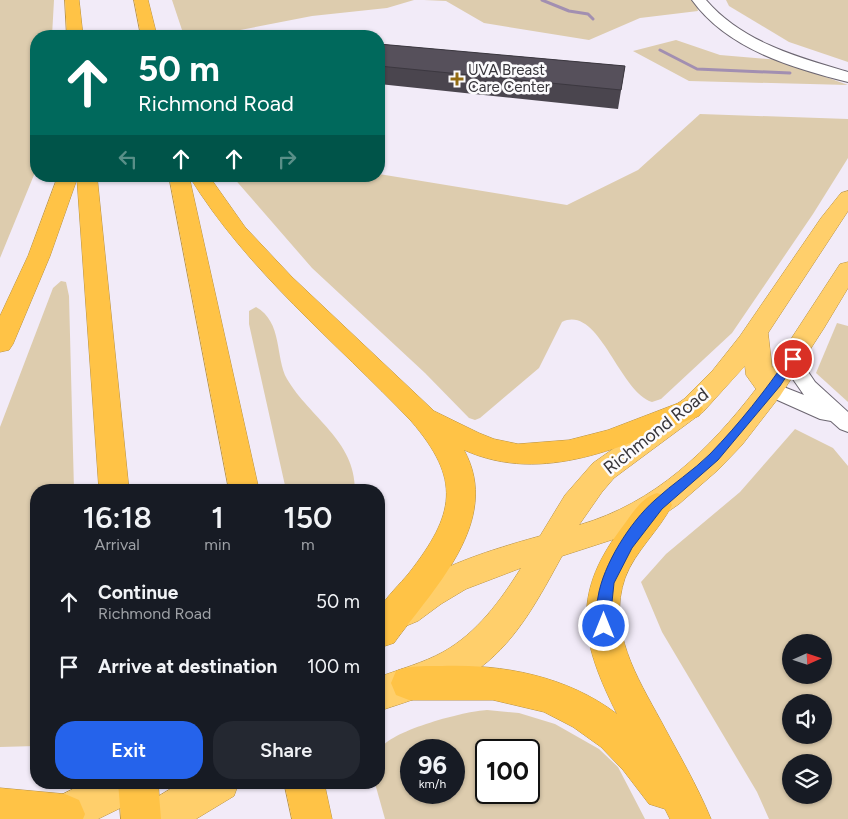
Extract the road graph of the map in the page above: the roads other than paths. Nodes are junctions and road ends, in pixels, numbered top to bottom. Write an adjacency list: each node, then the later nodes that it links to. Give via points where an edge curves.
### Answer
1 (72, 0): 5 (highway)
2 (141, 0): 6 (highway)
3 (699, 0): 8 (street, via 715,18 758,45)
4 (716, 0): 7 (street, via 744,25 772,40)
5 (74, 30)
6 (148, 30)
7 (848, 67)
8 (848, 77)
9 (66, 182): 16 (highway, via 40,256)
10 (88, 182): 22 (highway)
11 (180, 182): 23 (highway)
12 (203, 182): 20 (highway, via 227,218 262,260)
13 (848, 197): 15 (highway, Richmond Road)
14 (848, 269): 17 (highway)
15 (756, 332): 18 (highway, via 759,374); 19 (highway, Richmond Road, via 723,376)
16 (0, 344)
17 (791, 362): 18 (highway); 21 (street, via 808,387)
18 (771, 390): 21 (street); 24 (highway, via 714,457)
19 (689, 409): 20 (highway, via 582,449 538,455 506,453 480,446); 25 (highway, Richmond Road, via 603,472 591,485)
20 (419, 412): 26 (highway, via 456,464 462,492 459,514 444,548)
21 (845, 422)
22 (113, 484)
23 (243, 484)
24 (657, 505): 25 (highway, via 622,524); 39 (highway, via 613,567 604,598 604,626 615,668)
25 (553, 545): 27 (highway, via 450,580 426,595); 28 (highway, Richmond Road, via 518,602 477,648 443,670)
26 (385, 627)
27 (385, 630)
28 (394, 688): 38 (highway, via 506,685 537,693 570,707 627,745)
29 (117, 789): 34 (highway)
30 (139, 789): 35 (highway)
31 (208, 789): 36 (highway)
32 (306, 789): 37 (highway)
33 (0, 808): 34 (highway)
34 (60, 817)
35 (141, 819)
36 (158, 819)
37 (312, 819)
38 (686, 819)
39 (691, 819)

